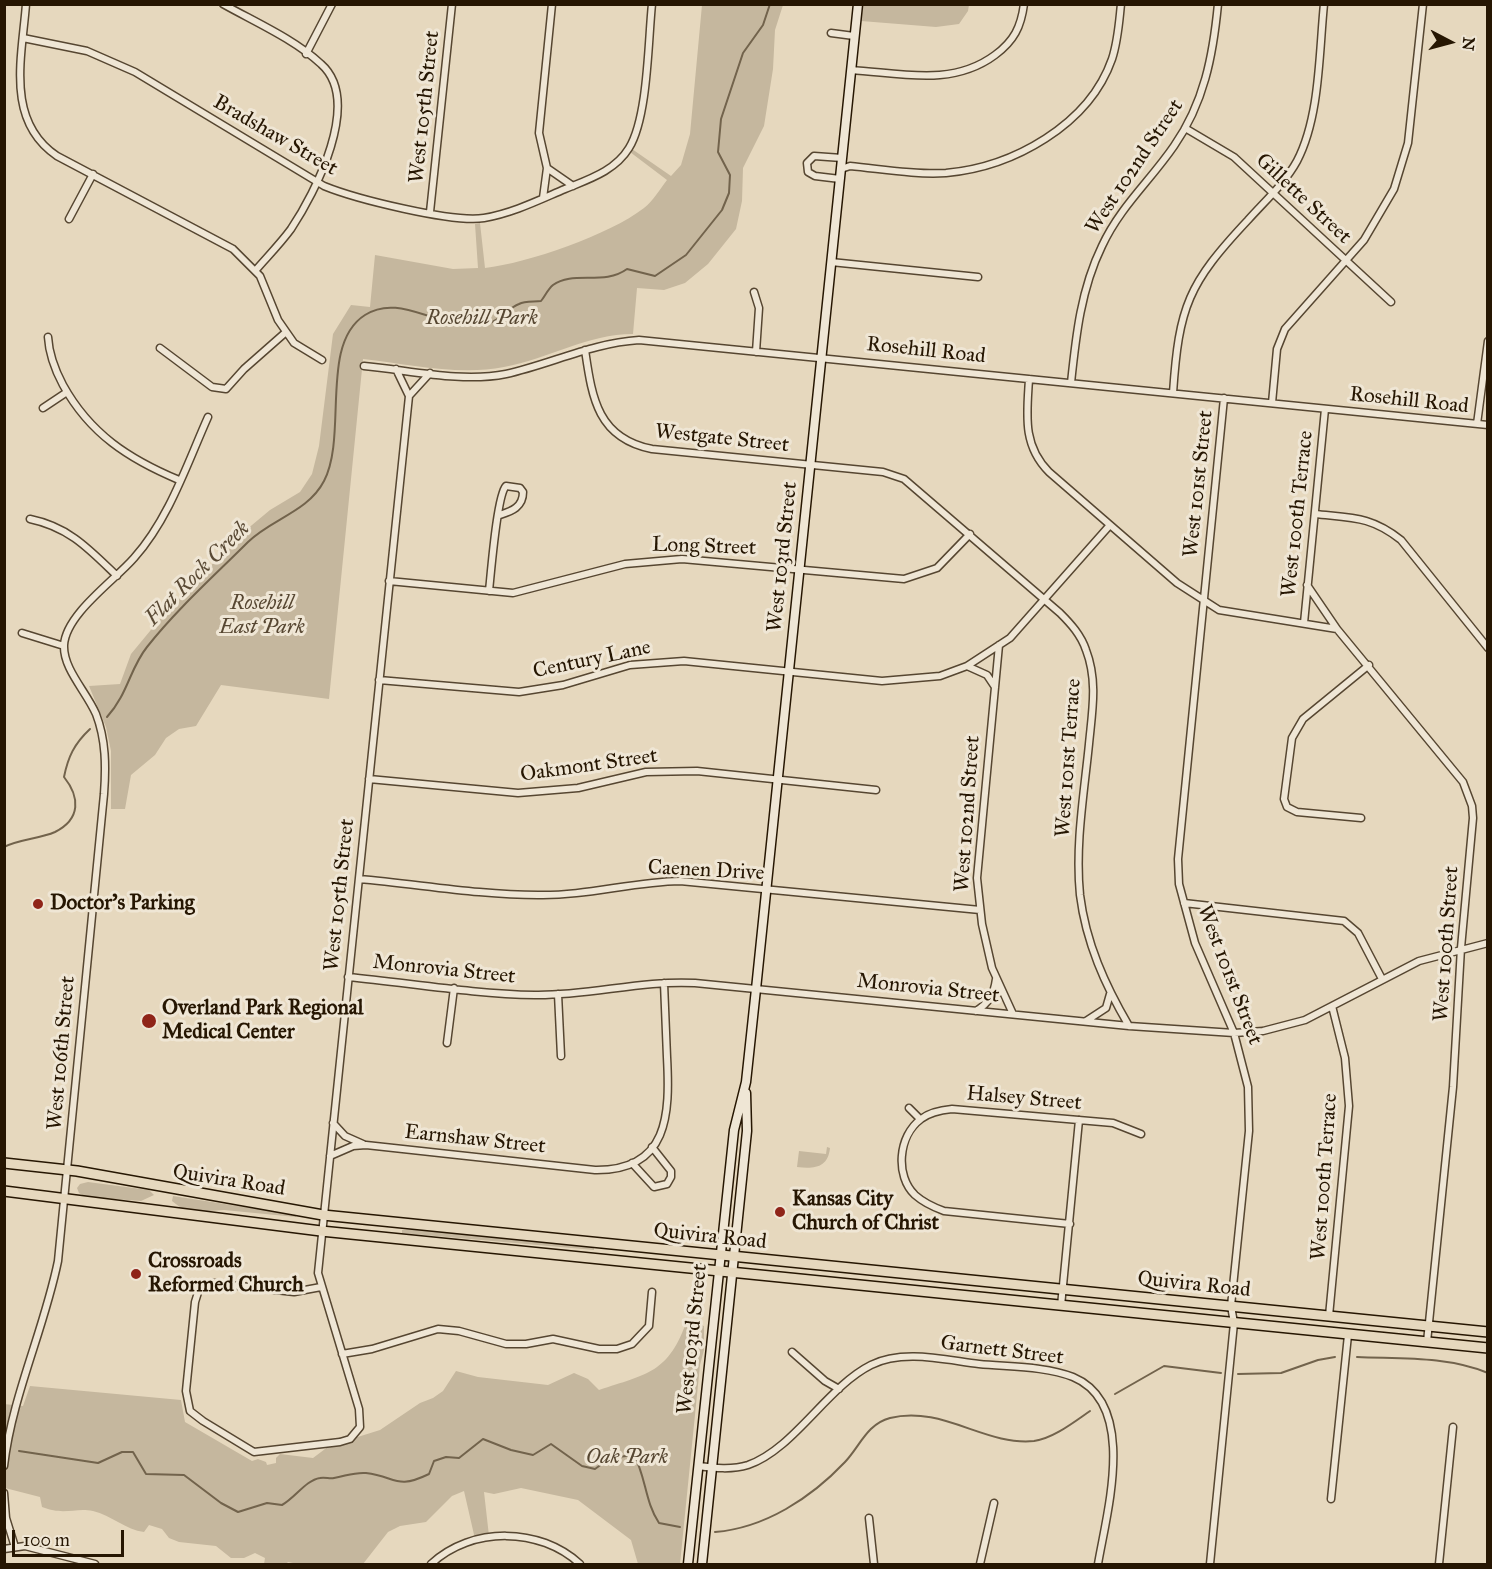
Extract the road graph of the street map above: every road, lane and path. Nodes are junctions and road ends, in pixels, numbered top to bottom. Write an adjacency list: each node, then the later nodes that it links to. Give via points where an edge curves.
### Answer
1 (26, 4): 15 (street)
2 (223, 4): 16 (street)
3 (332, 4): 16 (street)
4 (452, 4): 28 (street, West 105th Street)
5 (552, 4): 20 (street, via 539,133)
6 (652, 4): 25 (street, Bradshaw Street, via 638,128 618,161)
7 (858, 4): 14 (main road, West 103rd Street)
8 (1024, 4): 17 (street, via 1019,28 1002,50 956,74)
9 (1121, 4): 21 (street, via 1117,41 1105,75 1078,111 1043,140 992,164 947,173 850,166)
10 (1218, 4): 18 (street, West 102nd Street, via 1206,79)
11 (1323, 4): 26 (street, West 101st Street, via 1310,128 1296,162)
12 (1423, 4): 30 (street, via 1403,163 1374,226)
13 (831, 33): 14 (street)
14 (854, 36): 17 (main road, West 103rd Street)
15 (23, 38): 22 (street, via 20,90 28,125 51,152); 24 (street, Bradshaw Street, via 87,51 135,72)
16 (306, 54): 24 (street, via 322,64 330,75 338,102 335,132)
17 (851, 70): 19 (main road, West 103rd Street)
18 (1185, 128): 26 (street, Gillette Street, via 1234,157); 48 (street, West 102nd Street, via 1125,207 1101,246 1083,297)
19 (842, 158): 21 (main road, West 103rd Street); 23 (street, via 814,156 807,164 808,172 815,176)
20 (547, 168): 25 (street); 27 (street)
21 (841, 169): 23 (main road, West 103rd Street)
22 (93, 174): 29 (street); 32 (street, via 219,240)
23 (840, 179): 31 (main road, West 103rd Street)
24 (316, 182): 28 (street, Bradshaw Street, via 341,193); 32 (street, via 290,229)
25 (573, 186): 27 (street, Bradshaw Street)
26 (1273, 193): 30 (street, Gillette Street); 50 (street, West 101st Street, via 1207,265 1189,297 1179,334)
27 (543, 198): 28 (street, Bradshaw Street, via 486,218)
28 (430, 212)
29 (69, 219)
30 (1346, 261): 35 (street, Gillette Street); 53 (street, via 1285,329 1277,349)
31 (831, 262): 33 (street); 42 (main road, West 103rd Street)
32 (255, 271): 36 (street)
33 (978, 277)
34 (754, 292): 41 (street, via 759,308)
35 (1392, 302)
36 (286, 332): 39 (street, via 226,389 212,387); 43 (street, via 303,350)
37 (48, 337): 49 (street, via 51,356)
38 (1488, 341): 57 (street)
39 (160, 348)
40 (585, 350): 41 (street, Rosehill Road, via 617,341 639,340); 46 (street, Rosehill Road, via 487,376); 59 (street, Westgate Street, via 593,397 601,416 627,441 652,448)
41 (756, 352): 42 (street, Rosehill Road)
42 (821, 357): 47 (street, Rosehill Road); 59 (main road, West 103rd Street)
43 (322, 360)
44 (364, 366): 45 (street, Rosehill Road)
45 (396, 369): 46 (street, Rosehill Road); 51 (street)
46 (430, 373): 51 (street)
47 (1029, 379): 48 (street, Rosehill Road); 64 (street, via 1026,424 1035,454 1049,472)
48 (1071, 383): 50 (street, Rosehill Road)
49 (67, 392): 54 (street); 60 (street, via 87,422 109,441 138,462)
50 (1173, 393): 52 (street, Rosehill Road)
51 (409, 396): 68 (street, West 105th Street)
52 (1224, 398): 53 (street, Rosehill Road); 72 (street, West 101st Street)
53 (1272, 403): 55 (street, Rosehill Road)
54 (43, 408)
55 (1325, 409): 57 (street, Rosehill Road); 61 (street, West 100th Terrace)
56 (208, 417): 60 (street)
57 (1477, 424): 58 (street, Rosehill Road)
58 (1488, 425)
59 (810, 465): 65 (street, West 101st Terrace, via 883,472 904,479); 66 (main road, West 103rd Street)
60 (179, 480): 67 (street, via 152,535)
61 (1315, 514): 69 (street, West 100th Terrace); 78 (street, via 1364,519 1383,526 1401,540)
62 (500, 515): 62 (street, via 503,489 511,485 520,488 521,503); 70 (street)
63 (30, 519): 67 (street, via 68,532)
64 (1110, 525): 71 (street, Century Lane); 72 (street, via 1177,583)
65 (970, 534): 66 (street, Long Street, via 937,568 911,578); 71 (street, West 101st Terrace)
66 (800, 569): 70 (street, Long Street, via 708,560 657,560 587,572 521,592); 81 (main road, West 103rd Street)
67 (117, 576): 77 (street, via 72,624)
68 (389, 581): 70 (street, Long Street); 82 (street, West 105th Street)
69 (1307, 585): 73 (street, West 100th Terrace); 74 (street, West 100th Street)
70 (489, 591)
71 (1045, 600): 76 (street, Century Lane); 101 (street, West 101st Terrace, via 1078,634 1093,674 1080,895 1090,942)
72 (1204, 600): 73 (street, via 1231,613); 90 (street, West 101st Street, via 1179,840 1179,884)
73 (1304, 623): 74 (street)
74 (1337, 629): 79 (street, West 100th Street)
75 (22, 633): 77 (street)
76 (999, 645): 80 (street, Century Lane); 83 (street, West 102nd Street)
77 (64, 646): 121 (street, West 106th Street, via 64,661 84,689 96,716 104,743 106,772)
78 (1488, 648)
79 (1369, 665): 87 (street, via 1295,729 1284,799 1287,807 1298,812); 93 (street, West 100th Street, via 1463,782 1472,806)
80 (968, 666): 81 (street, Century Lane, via 903,681); 83 (street, via 987,675)
81 (789, 671): 82 (street, Century Lane, via 656,662 519,692); 85 (main road, West 103rd Street)
82 (380, 680): 84 (street, West 105th Street)
83 (994, 687): 91 (street, West 102nd Street, via 978,856)
84 (369, 779): 85 (street, Oakmont Street, via 518,793 561,790 630,775 673,771); 88 (street, West 105th Street)
85 (778, 779): 86 (street, Oakmont Street); 89 (main road, West 103rd Street)
86 (876, 790)
87 (1360, 818)
88 (358, 879): 89 (street, Caenen Drive, via 537,895 654,882); 94 (street, West 105th Street)
89 (766, 890): 91 (street, Caenen Drive); 99 (main road, West 103rd Street)
90 (1184, 903): 96 (street, via 1344,921 1358,933); 107 (street, West 101st Street, via 1195,943)
91 (980, 910): 95 (street, West 102nd Street)
92 (1488, 943): 93 (street, Monrovia Street)
93 (1461, 948): 96 (street, Monrovia Street, via 1419,961); 138 (street, West 100th Street, via 1453,1088)
94 (348, 977): 98 (street, Monrovia Street); 114 (street, West 105th Street)
95 (996, 978): 103 (street, via 991,998); 104 (street, West 102nd Street)
96 (1382, 979): 102 (street, Monrovia Street)
97 (664, 983): 99 (street, Monrovia Street); 100 (street, Monrovia Street); 117 (street, via 669,1099 664,1128)
98 (454, 988): 100 (street, Monrovia Street); 108 (street)
99 (756, 989): 103 (street, Monrovia Street); 110 (main road, West 103rd Street)
100 (558, 994): 109 (street)
101 (1110, 994): 105 (street, via 1106,1008); 106 (street, West 101st Terrace)
102 (1332, 1006): 107 (street, Monrovia Street, via 1286,1026); 136 (street, West 100th Terrace, via 1345,1058 1349,1106)
103 (976, 1011): 104 (street, Monrovia Street)
104 (1013, 1014): 105 (street, Monrovia Street)
105 (1085, 1022): 106 (street, Monrovia Street)
106 (1129, 1026): 107 (street, Monrovia Street)
107 (1234, 1033): 135 (street, West 101st Street, via 1245,1068 1250,1114)
108 (447, 1043)
109 (561, 1056)
110 (746, 1082): 127 (main road, West 103rd Street, via 734,1130); 128 (main road, West 103rd Street, via 747,1131)
111 (909, 1108): 112 (street)
112 (920, 1119): 113 (street, Halsey Street, via 939,1111 964,1109); 125 (street, via 904,1142 902,1160 904,1176 914,1195 926,1204 944,1211)
113 (1079, 1120): 115 (street, Halsey Street, via 1124,1125); 125 (street)
114 (333, 1123): 116 (street, Earnshaw Street, via 345,1137); 118 (street, West 105th Street)
115 (1141, 1134)
116 (366, 1145): 118 (street, Earnshaw Street); 120 (street, Earnshaw Street, via 603,1170)
117 (652, 1147): 120 (street); 120 (street, via 671,1172 667,1184 654,1187)
118 (330, 1156): 124 (street, West 105th Street)
119 (4, 1162): 121 (main road, Quivira Road)
120 (632, 1162)
121 (68, 1170): 123 (street, West 106th Street); 124 (main road, Quivira Road)
122 (4, 1191): 123 (main road, Quivira Road)
123 (65, 1198): 126 (main road, Quivira Road); 147 (street, West 106th Street, via 53,1283 9,1434)
124 (323, 1215): 126 (street, West 105th Street); 127 (main road, Quivira Road)
125 (1070, 1224): 132 (street)
126 (321, 1231): 129 (main road, Quivira Road); 131 (street, West 105th Street)
127 (719, 1257): 128 (main road, Quivira Road); 129 (main road, West 103rd Street)
128 (734, 1258): 130 (main road, West 103rd Street); 132 (main road, Quivira Road)
129 (718, 1272): 130 (main road, Quivira Road); 148 (main road, West 103rd Street)
130 (733, 1274): 134 (main road, Quivira Road); 149 (main road, West 103rd Street)
131 (321, 1287): 144 (street, West 105th Street); 144 (street, West 105th Street, via 294,1292 213,1283 200,1287 186,1391 188,1408 202,1421 254,1452 350,1439 360,1427 359,1409)
132 (1062, 1290): 134 (street); 135 (main road, Quivira Road)
133 (652, 1292): 144 (street, via 648,1326 632,1344 617,1349 553,1339 506,1344 438,1329)
134 (1061, 1306): 137 (main road, Quivira Road)
135 (1231, 1306): 136 (main road, Quivira Road); 137 (street, West 101st Street)
136 (1329, 1316): 138 (main road, Quivira Road)
137 (1234, 1323): 140 (main road, Quivira Road); 164 (street, West 101st Street)
138 (1429, 1326): 139 (main road, Quivira Road); 141 (street, West 100th Street)
139 (1488, 1332)
140 (1348, 1335): 141 (main road, Quivira Road); 151 (street)
141 (1427, 1342): 142 (main road, Quivira Road)
142 (1488, 1348)
143 (792, 1352): 145 (street)
144 (342, 1354)
145 (839, 1389): 149 (street, Garnett Street, via 765,1456 735,1467); 163 (street, Garnett Street, via 869,1365 901,1357 1060,1373 1084,1384 1107,1409 1114,1437)
146 (1453, 1427): 165 (street)
147 (4, 1466)
148 (698, 1466): 149 (street, Garnett Street); 159 (main road, West 103rd Street)
149 (712, 1468): 160 (main road, West 103rd Street)
150 (4, 1493): 154 (street, via 6,1518)
151 (1331, 1499)
152 (994, 1503): 162 (street)
153 (869, 1518): 161 (street)
154 (15, 1547): 155 (street); 156 (street, via 47,1550)
155 (4, 1549)
156 (95, 1564)
157 (432, 1564): 158 (street, via 461,1545 507,1536 526,1537 552,1546)
158 (580, 1564)
159 (688, 1564)
160 (702, 1564)
161 (874, 1564)
162 (980, 1564)
163 (1098, 1564)
164 (1210, 1564)
165 (1439, 1564)

